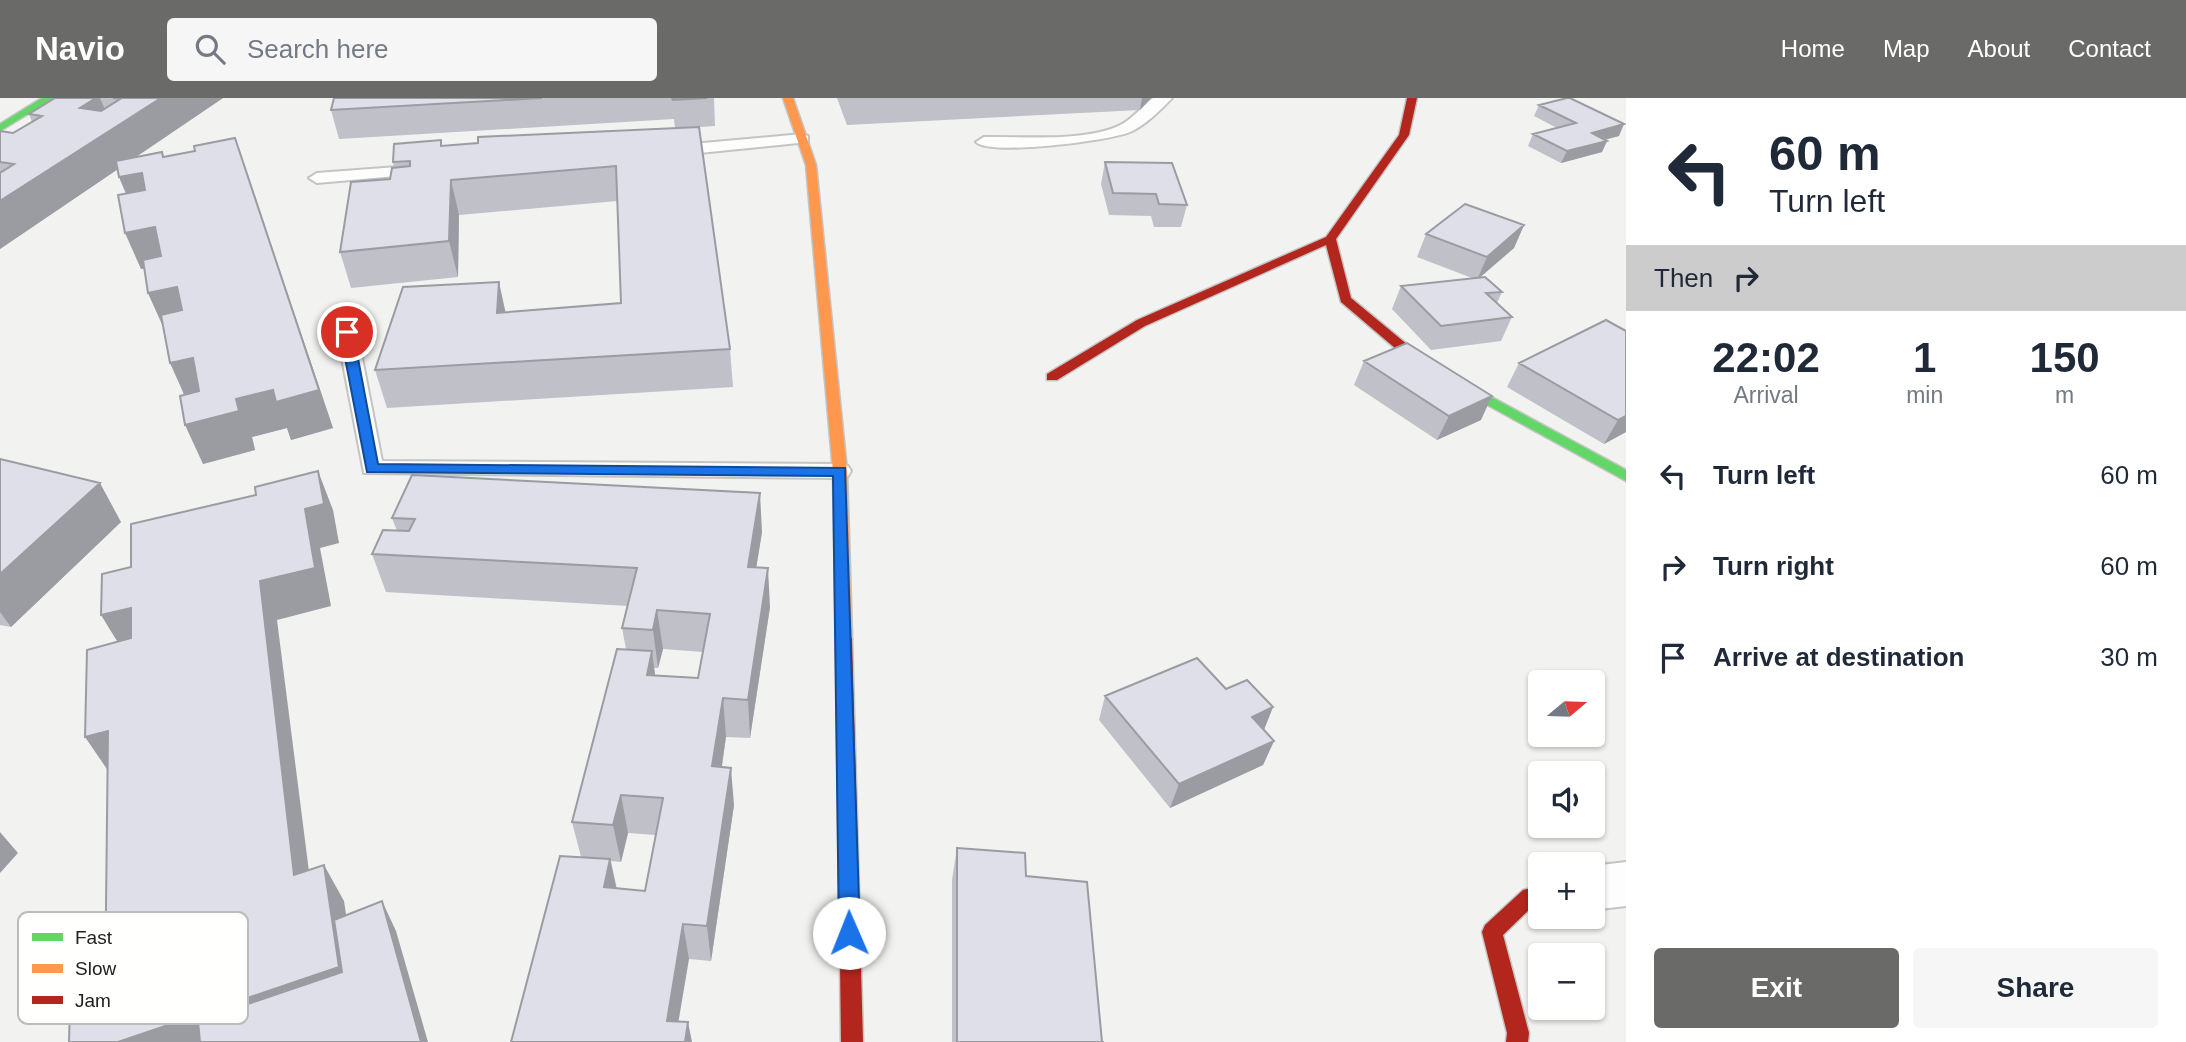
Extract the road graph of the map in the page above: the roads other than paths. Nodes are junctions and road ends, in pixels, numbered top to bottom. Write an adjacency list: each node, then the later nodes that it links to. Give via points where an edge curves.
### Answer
1 (49, 98): 5 (street)
2 (788, 98): 6 (street)
3 (1164, 98): 7 (lane, via 1127,128 1100,136)
4 (1412, 98): 11 (street, via 1404,135)
5 (0, 128)
6 (802, 139): 8 (lane); 14 (street, via 811,165)
7 (984, 142)
8 (657, 152)
9 (440, 169): 10 (lane)
10 (317, 178)
11 (1331, 239): 13 (street, via 1141,323); 15 (street, via 1345,299 1421,363)
12 (347, 332): 14 (lane, via 372,468)
13 (1052, 377)
14 (840, 471): 19 (street)
15 (1626, 476)
16 (1626, 884): 17 (street)
17 (1605, 886)
18 (1528, 898): 20 (street, via 1493,932)
19 (852, 1042)
20 (1517, 1042)

